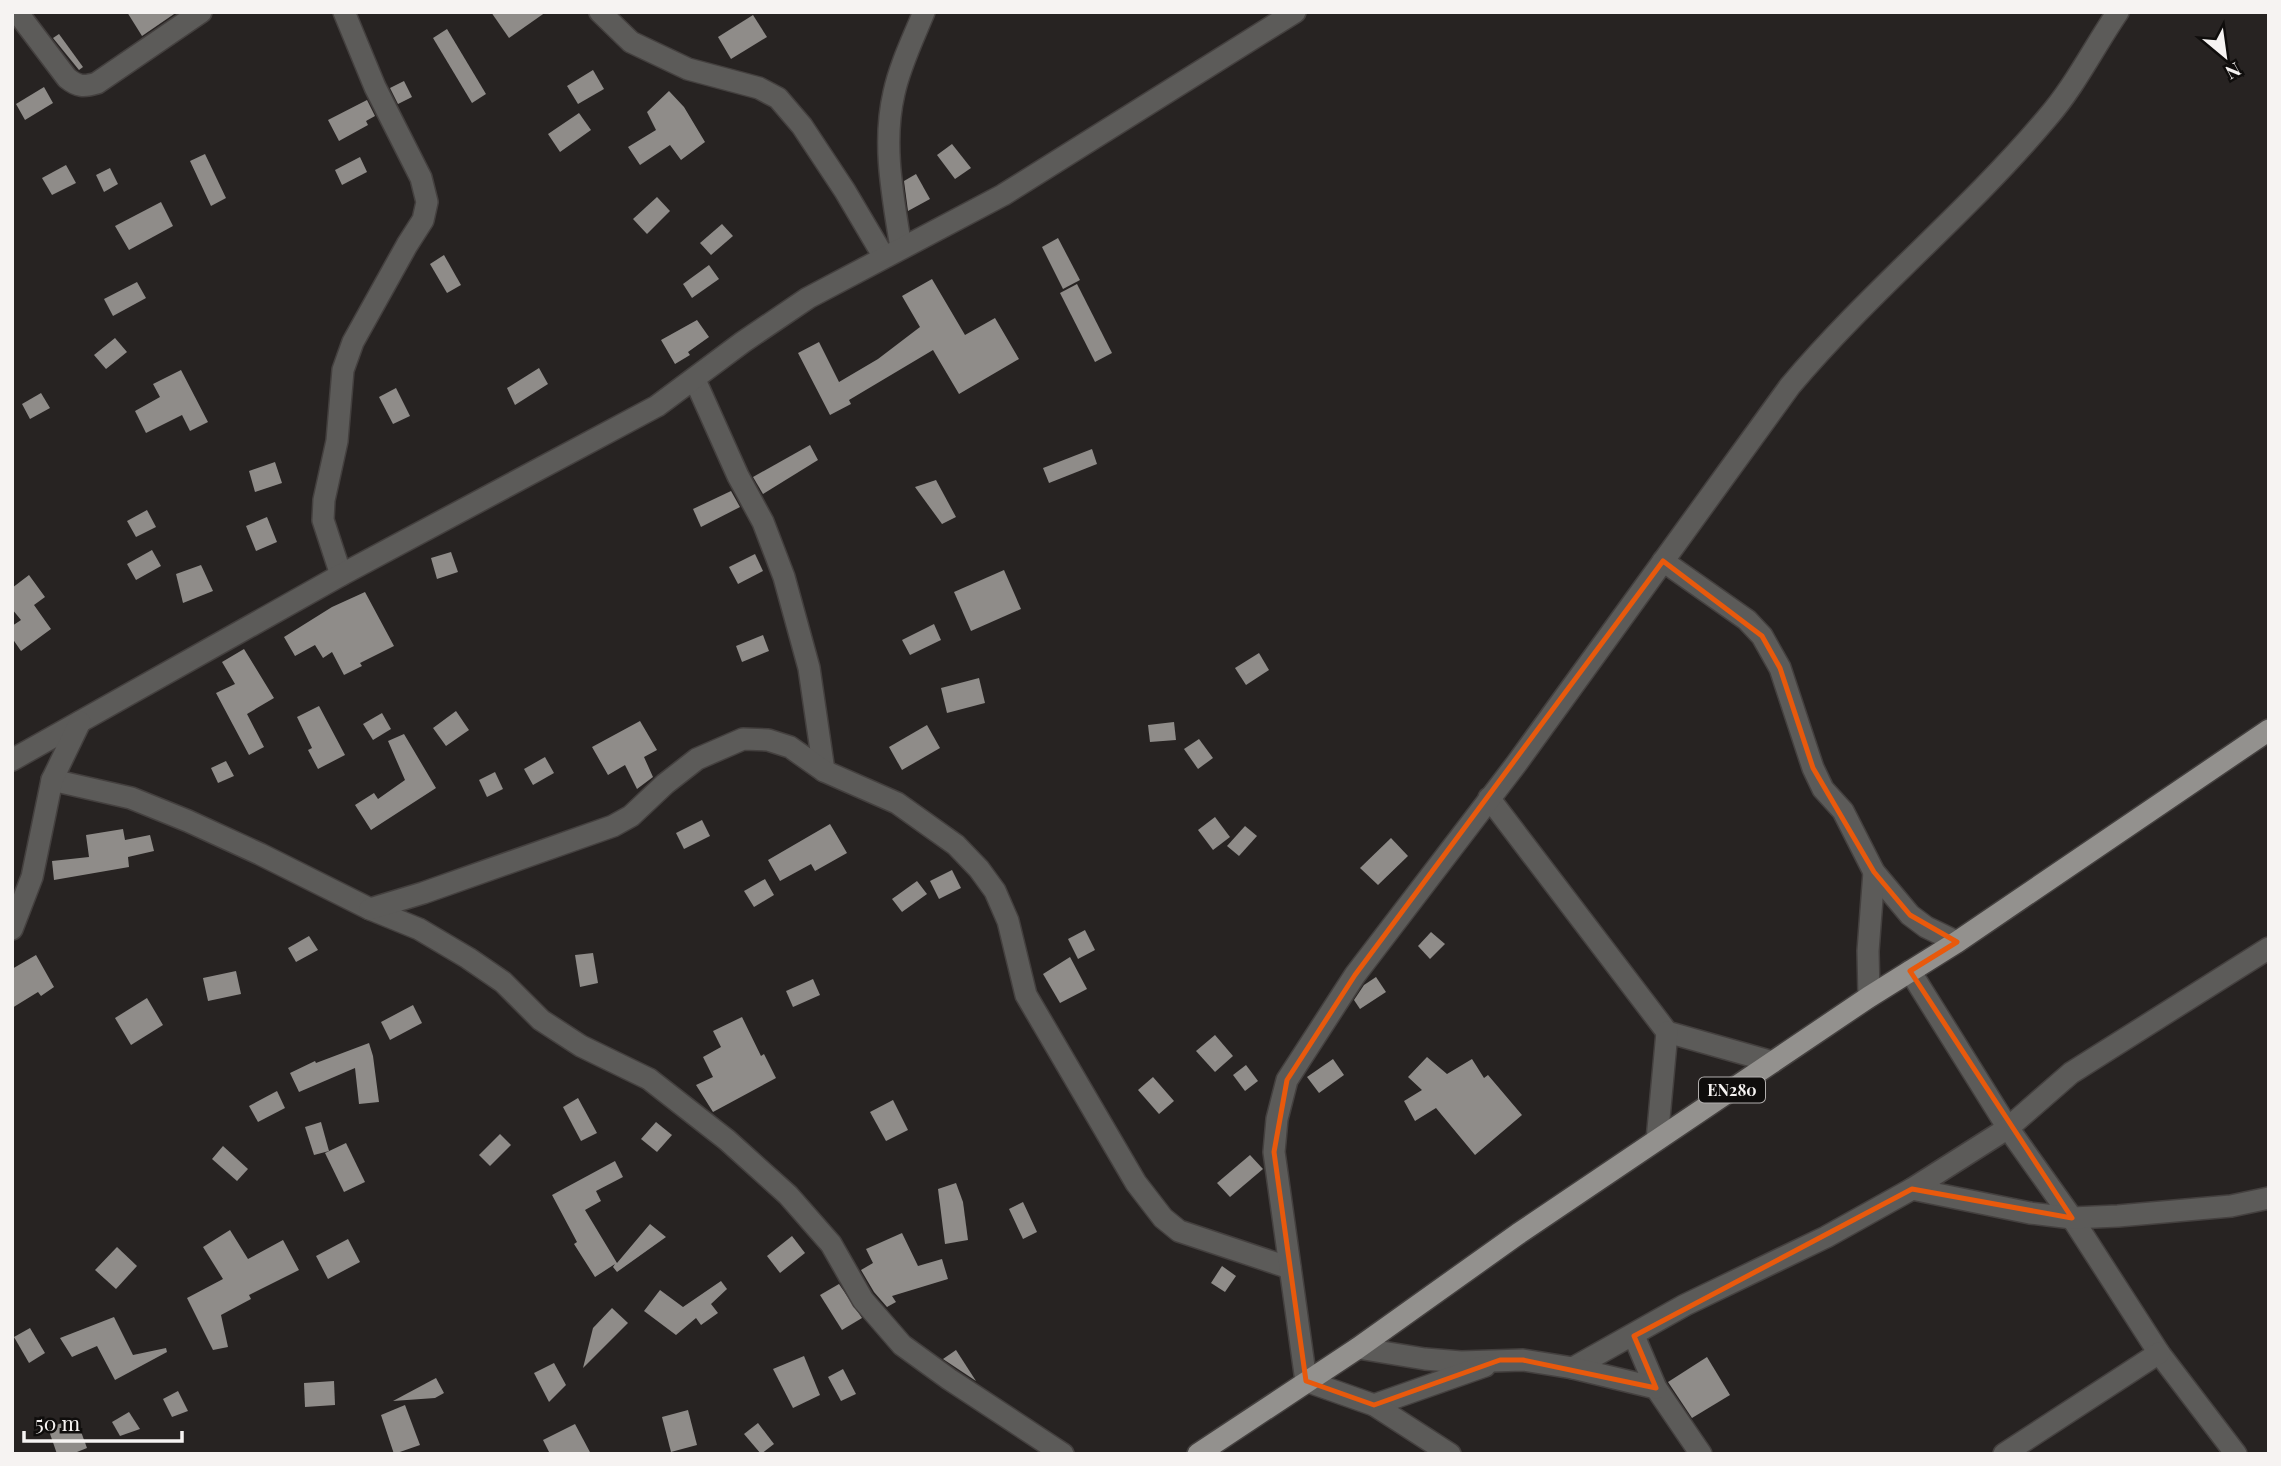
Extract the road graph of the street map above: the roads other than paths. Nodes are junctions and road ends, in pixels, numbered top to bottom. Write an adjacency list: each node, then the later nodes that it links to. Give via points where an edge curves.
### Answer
1 (17, 12): 2 (street, via 67,78 76,86 85,86 97,83)
2 (201, 12)
3 (344, 12): 11 (street, via 421,178 427,202 423,220 353,342 343,370 323,520)
4 (600, 12): 8 (street, via 631,42 688,69 759,88 778,98)
5 (924, 12): 8 (street, via 904,59 889,129)
6 (1295, 12): 8 (street, via 1003,195)
7 (2118, 12): 10 (street, via 2048,117 1961,211 1830,338 1790,386)
8 (893, 252): 9 (street, via 808,298)
9 (695, 380): 11 (street, via 657,406); 15 (street, via 763,522 784,578 809,668)
10 (1663, 561): 17 (street); 18 (street, via 1747,620 1762,636 1780,667 1813,768 1823,789 1843,811)
11 (341, 575): 12 (street)
12 (80, 722): 14 (street); 16 (street)
13 (2269, 730): 21 (main road, EN280)
14 (12, 761)
15 (824, 771): 19 (street, via 790,747 743,739 697,759 613,826); 32 (street, via 897,803 956,845 979,869 1008,921 1026,995 1136,1182 1163,1218 1179,1231)
16 (52, 780): 19 (street, via 131,798 176,816); 20 (street, via 32,877)
17 (1489, 798): 25 (street); 32 (street, via 1355,975 1287,1080 1274,1152)
18 (1874, 872): 21 (street, via 1910,915); 24 (street)
19 (370, 909): 41 (street, via 419,929 468,958 503,982 541,1020 581,1046 649,1079 727,1140 788,1195 831,1244 863,1300 902,1345)
20 (12, 929)
21 (1957, 942): 23 (main road, EN280)
22 (2269, 948): 27 (street, via 2071,1073)
23 (1910, 971): 24 (main road, EN280); 27 (street)
24 (1869, 997): 26 (main road, EN280)
25 (1667, 1031): 26 (street); 28 (street)
26 (1773, 1062): 28 (main road, EN280)
27 (2008, 1128): 29 (street); 31 (street)
28 (1657, 1140): 34 (main road, EN280)
29 (1912, 1189): 31 (street); 33 (street, via 1826,1237 1685,1305)
30 (2269, 1198): 31 (street, via 2231,1206)
31 (2072, 1218): 35 (street)
32 (1290, 1268): 38 (street)
33 (1634, 1336): 37 (street); 39 (street)
34 (1358, 1348): 36 (street, via 1425,1359); 38 (main road, EN280)
35 (2160, 1353): 45 (street); 46 (street)
36 (1500, 1360): 37 (street); 40 (street)
37 (1573, 1368): 39 (street)
38 (1306, 1381): 40 (street); 42 (main road, EN280)
39 (1656, 1388): 44 (street)
40 (1374, 1405): 43 (street)
41 (1063, 1454)
42 (1198, 1454)
43 (1450, 1454)
44 (1701, 1454)
45 (2004, 1454)
46 (2236, 1454)

